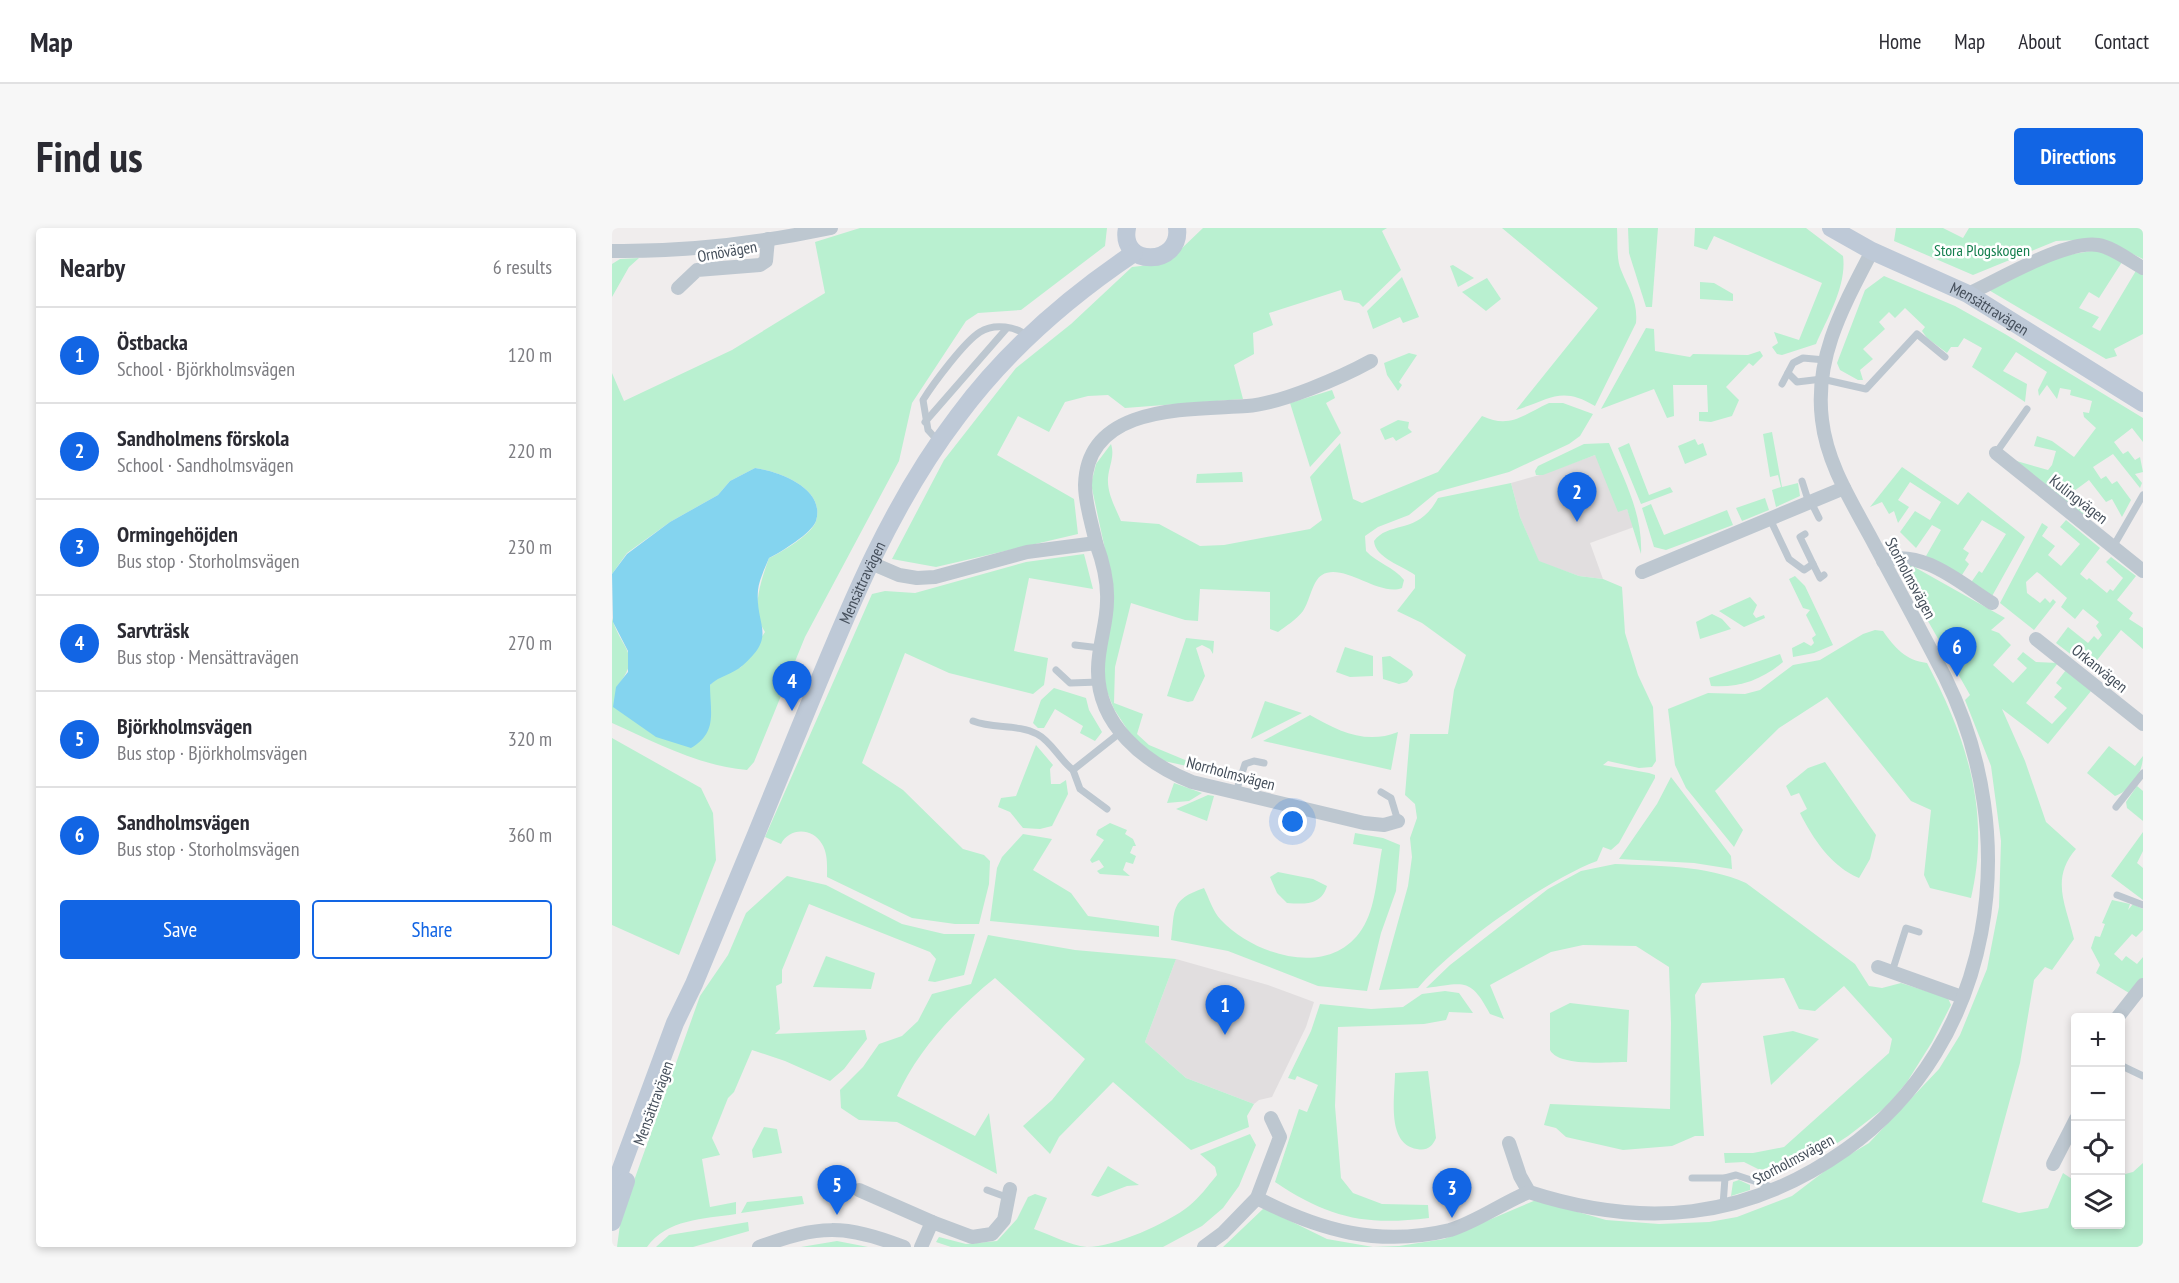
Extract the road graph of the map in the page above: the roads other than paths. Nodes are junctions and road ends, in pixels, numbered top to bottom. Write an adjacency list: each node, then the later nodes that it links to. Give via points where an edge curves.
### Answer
1 (831, 228): 5 (street, Ornövägen)
2 (1127, 228): 8 (street, via 1127,241)
3 (1177, 228): 8 (street, via 1176,241 1163,255 1148,258)
4 (1831, 228): 7 (street, Mensättravägen)
5 (768, 239): 6 (street, Ornövägen, via 686,249); 10 (street, Ornövägen, via 766,261 760,265 697,270)
6 (612, 251)
7 (1872, 251): 11 (street, Mensättravägen); 15 (street, Storholmsvägen, via 1838,318)
8 (1134, 253): 13 (street, Mensättravägen, via 1086,285)
9 (2143, 268): 11 (street, via 2099,244 2080,245)
10 (678, 288)
11 (1968, 294): 20 (street, Mensättravägen)
12 (1007, 328): 13 (lane, via 1021,330); 22 (lane); 22 (lane, via 979,332 943,373 923,400)
13 (1028, 337): 23 (street, Mensättravägen, via 982,386)
14 (1945, 357): 18 (lane, via 1917,334 1866,389)
15 (1825, 360): 17 (lane, via 1796,361); 18 (street, Storholmsvägen)
16 (1371, 361): 32 (street, Norrholmsvägen, via 1344,376 1265,402 1155,414 1116,428 1098,447 1088,468 1088,504)
17 (1788, 373): 18 (lane, via 1797,382); 19 (lane)
18 (1822, 379): 26 (street, Storholmsvägen, via 1825,440)
19 (1782, 384)
20 (2143, 403)
21 (2027, 410): 24 (lane)
22 (925, 422): 23 (lane)
23 (940, 443): 35 (street, Mensättravägen)
24 (1996, 453): 33 (street, Kulingvägen)
25 (1802, 482): 28 (lane)
26 (1844, 488): 28 (street); 34 (street, Storholmsvägen)
27 (2143, 495): 33 (lane)
28 (1810, 502): 29 (lane); 30 (street)
29 (1819, 518)
30 (1770, 519): 36 (lane, via 1789,559 1804,570); 38 (street)
31 (1805, 534): 36 (lane, via 1800,537)
32 (1096, 543): 35 (street, via 1027,552 935,577 899,575); 43 (street, Norrholmsvägen, via 1107,585)
33 (2113, 547): 37 (street, Kulingvägen)
34 (1883, 561): 40 (street, via 1897,556 1919,559); 64 (street, Storholmsvägen, via 1938,663 1973,744 1983,788 1989,843 1985,913 1978,950)
35 (871, 563): 62 (street, Mensättravägen)
36 (1813, 564): 39 (lane, via 1820,578)
37 (2143, 571)
38 (1642, 572)
39 (1824, 575)
40 (1992, 603)
41 (2036, 639): 47 (street, Orkanvägen)
42 (1075, 645): 43 (lane)
43 (1100, 648): 45 (street, Norrholmsvägen)
44 (1056, 670): 45 (lane, via 1070,683)
45 (1099, 682): 48 (street, Norrholmsvägen, via 1108,712)
46 (973, 721): 50 (lane, via 1040,735)
47 (2143, 724)
48 (1121, 732): 50 (lane); 52 (street, Norrholmsvägen, via 1139,753 1172,774)
49 (1264, 763): 52 (lane, via 1245,764)
50 (1073, 770): 55 (lane, via 1080,789)
51 (2143, 773): 54 (lane)
52 (1236, 792): 56 (street, Norrholmsvägen, via 1364,823 1384,825)
53 (1382, 792): 56 (lane, via 1391,798)
54 (2116, 807)
55 (1107, 809)
56 (1398, 821)
57 (2117, 895): 58 (lane)
58 (2143, 905)
59 (1918, 932): 61 (lane, via 1906,928)
60 (1878, 968): 61 (street)
61 (1892, 972): 64 (street, via 1928,979)
62 (694, 984): 75 (street, Mensättravägen, via 675,1023); 82 (street, Mensättravägen)
63 (2143, 985): 65 (street)
64 (1962, 997): 74 (street, Storholmsvägen, via 1928,1064 1886,1115 1860,1140)
65 (2120, 1013)
66 (2125, 1067): 67 (lane)
67 (2143, 1076)
68 (1271, 1118): 80 (street, via 1280,1137)
69 (2075, 1121): 71 (street)
70 (1509, 1143): 78 (street)
71 (2053, 1164)
72 (1692, 1178): 73 (lane)
73 (1725, 1178): 74 (lane, via 1745,1176); 81 (lane)
74 (1777, 1188): 81 (street, Storholmsvägen)
75 (612, 1190)
76 (859, 1190): 83 (street)
77 (987, 1190): 79 (lane)
78 (1529, 1192): 80 (street, via 1451,1230 1390,1240 1326,1231); 81 (street, Storholmsvägen, via 1592,1209 1632,1214 1677,1214)
79 (1010, 1194): 83 (street, via 1004,1220 992,1234 961,1234)
80 (1257, 1198): 87 (street, via 1223,1233)
81 (1723, 1207)
82 (612, 1222)
83 (932, 1222): 86 (street)
84 (766, 1246): 85 (street, via 806,1232 844,1229)
85 (904, 1247)
86 (921, 1247)
87 (1203, 1247)

